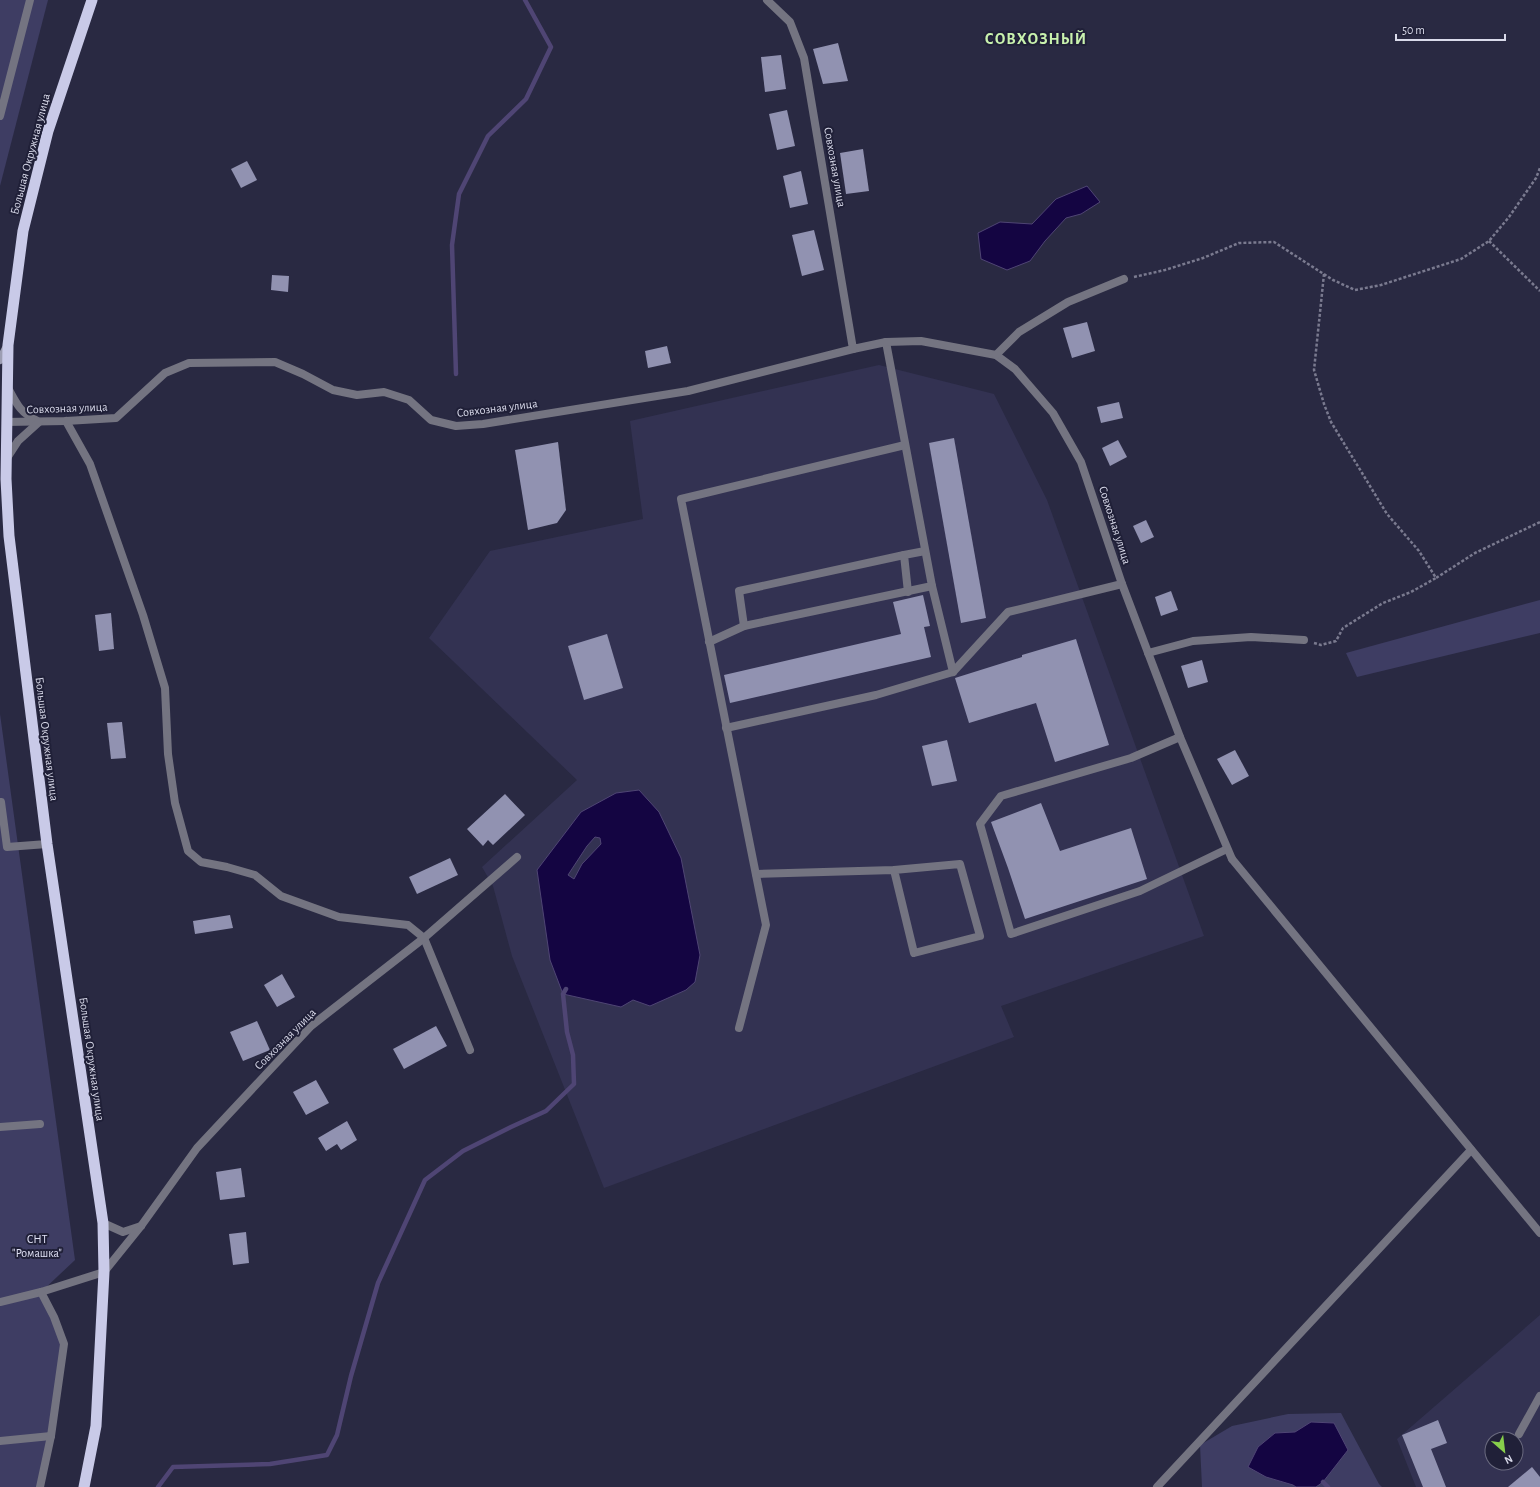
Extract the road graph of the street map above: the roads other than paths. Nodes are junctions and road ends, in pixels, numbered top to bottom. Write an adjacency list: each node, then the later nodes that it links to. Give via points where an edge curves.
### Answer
1 (30, 0): 4 (street)
2 (92, 0): 7 (highway, Большая Окружная улица, via 48,131 23,231)
3 (767, 0): 8 (street, Совхозная улица, via 790,22 804,58)
4 (1, 112)
5 (1124, 279): 9 (street, via 1068,302 1019,332)
6 (886, 342): 8 (street, Совхозная улица); 9 (street, Совхозная улица, via 921,341); 15 (street)
7 (8, 345): 10 (main road); 11 (highway, Большая Окружная улица)
8 (853, 349): 12 (street, Совхозная улица, via 688,391 483,424 456,426 431,420 409,400 384,392 357,395 333,390 275,362 189,363 166,373 116,418)
9 (996, 355): 19 (street, Совхозная улица, via 1016,369 1053,412 1081,462)
10 (0, 360)
11 (7, 385): 13 (highway, Большая Окружная улица); 14 (street, via 18,406 26,415)
12 (66, 421): 14 (street, Совхозная улица); 35 (street, via 90,464 143,615 165,688 168,754 175,803 188,851 201,862 255,875 288,899 339,917 408,925)
13 (3, 422): 14 (street, Совхозная улица); 16 (highway, Большая Окружная улица)
14 (39, 422): 16 (street, via 18,441)
15 (905, 445): 17 (street); 24 (street, via 681,499)
16 (3, 464): 30 (highway, Большая Окружная улица, via 9,536)
17 (925, 551): 18 (street); 20 (street)
18 (904, 555): 21 (street); 22 (street, via 739,591)
19 (1122, 584): 25 (street, Совхозная улица); 26 (street, via 1008,612)
20 (932, 586): 21 (street); 26 (street)
21 (908, 592): 22 (street)
22 (744, 626): 24 (street)
23 (1304, 640): 25 (street, via 1251,636 1200,640)
24 (709, 642): 27 (street)
25 (1148, 653): 28 (street, Совхозная улица)
26 (953, 672): 27 (street, via 876,695)
27 (726, 728): 34 (street)
28 (1180, 736): 31 (street, Совхозная улица); 31 (street, via 1131,758 1001,796 980,824 1010,934 1140,891)
29 (1, 802): 30 (street, via 6,847)
30 (47, 844): 41 (highway, Большая Окружная улица)
31 (1227, 849): 40 (street, Совхозная улица, via 1232,859)
32 (517, 857): 35 (street, Совхозная улица)
33 (894, 870): 33 (street, via 914,954 980,936 960,864); 34 (street)
34 (756, 874): 36 (street, via 766,925)
35 (424, 938): 37 (street); 42 (street, Совхозная улица, via 311,1026 197,1148)
36 (739, 1028)
37 (470, 1050)
38 (40, 1124): 39 (street)
39 (0, 1127)
40 (1471, 1150): 43 (street, Совхозная улица); 53 (street)
41 (102, 1222): 42 (street, via 123,1232); 44 (highway, Большая Окружная улица)
42 (141, 1226): 44 (street, Совхозная улица)
43 (1540, 1233)
44 (104, 1272): 45 (street); 52 (highway, Большая Окружная улица, via 96,1426)
45 (41, 1292): 46 (street); 49 (street, via 64,1344)
46 (0, 1302)
47 (1540, 1396): 48 (street)
48 (1521, 1431)
49 (51, 1436): 50 (street); 51 (street)
50 (0, 1441)
51 (40, 1487)
52 (84, 1487)
53 (1157, 1487)

